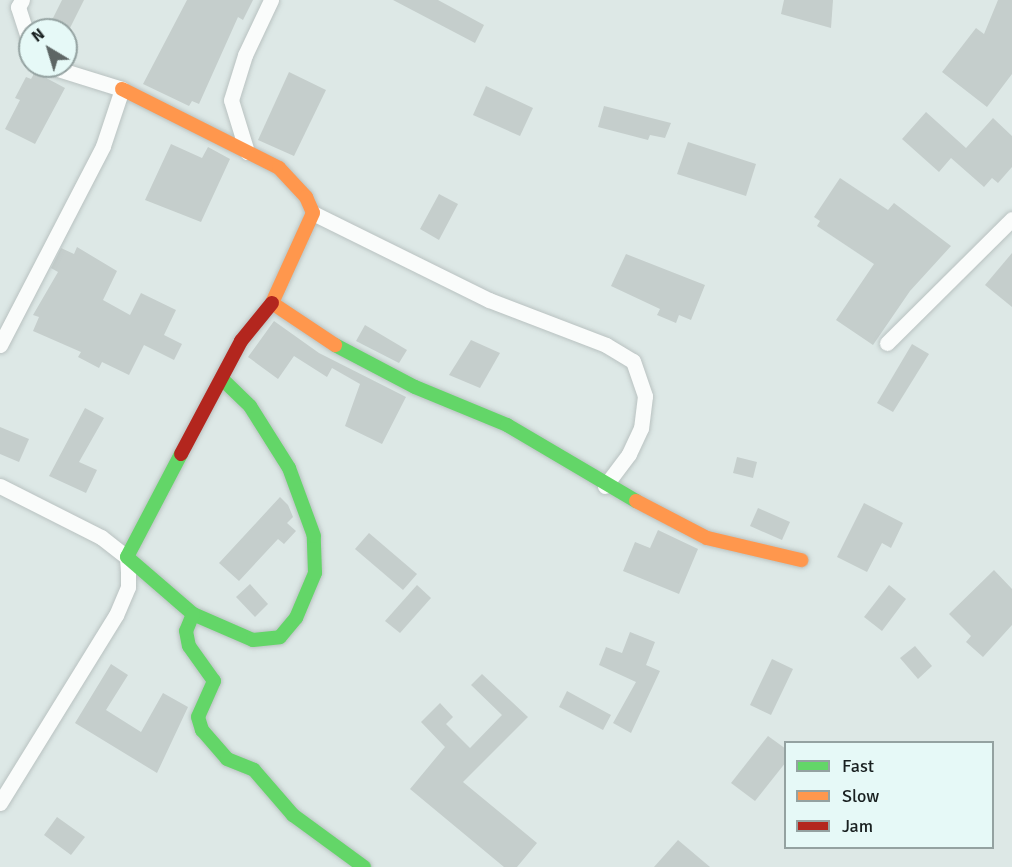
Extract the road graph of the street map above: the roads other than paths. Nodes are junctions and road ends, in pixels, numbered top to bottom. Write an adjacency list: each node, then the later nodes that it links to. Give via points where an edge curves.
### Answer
1 (22, 0): 3 (street, via 18,7)
2 (271, 0): 6 (street, via 244,55 231,100)
3 (21, 18)
4 (78, 75): 5 (street)
5 (122, 89): 6 (street); 11 (street, via 103,146)
6 (247, 152): 7 (street, via 279,168 306,197)
7 (313, 213): 9 (street); 14 (street, via 489,300 606,345 633,361 645,396 641,428 629,454)
8 (1012, 219): 10 (street)
9 (272, 303): 12 (street, via 241,341); 14 (street, via 316,335 415,387 507,425)
10 (887, 343)
11 (0, 345)
12 (222, 379): 15 (street); 17 (street, via 250,406 289,468 314,536 315,573 297,618 280,637 253,640)
13 (0, 486): 15 (street, via 101,537)
14 (605, 486): 16 (street, via 707,538)
15 (126, 557): 17 (street); 18 (street, via 128,587 116,615)
16 (801, 560)
17 (193, 614): 19 (street, via 186,631 189,646 214,681 211,696 198,717 202,730 227,759 254,770 293,814)
18 (0, 803)
19 (364, 867)

